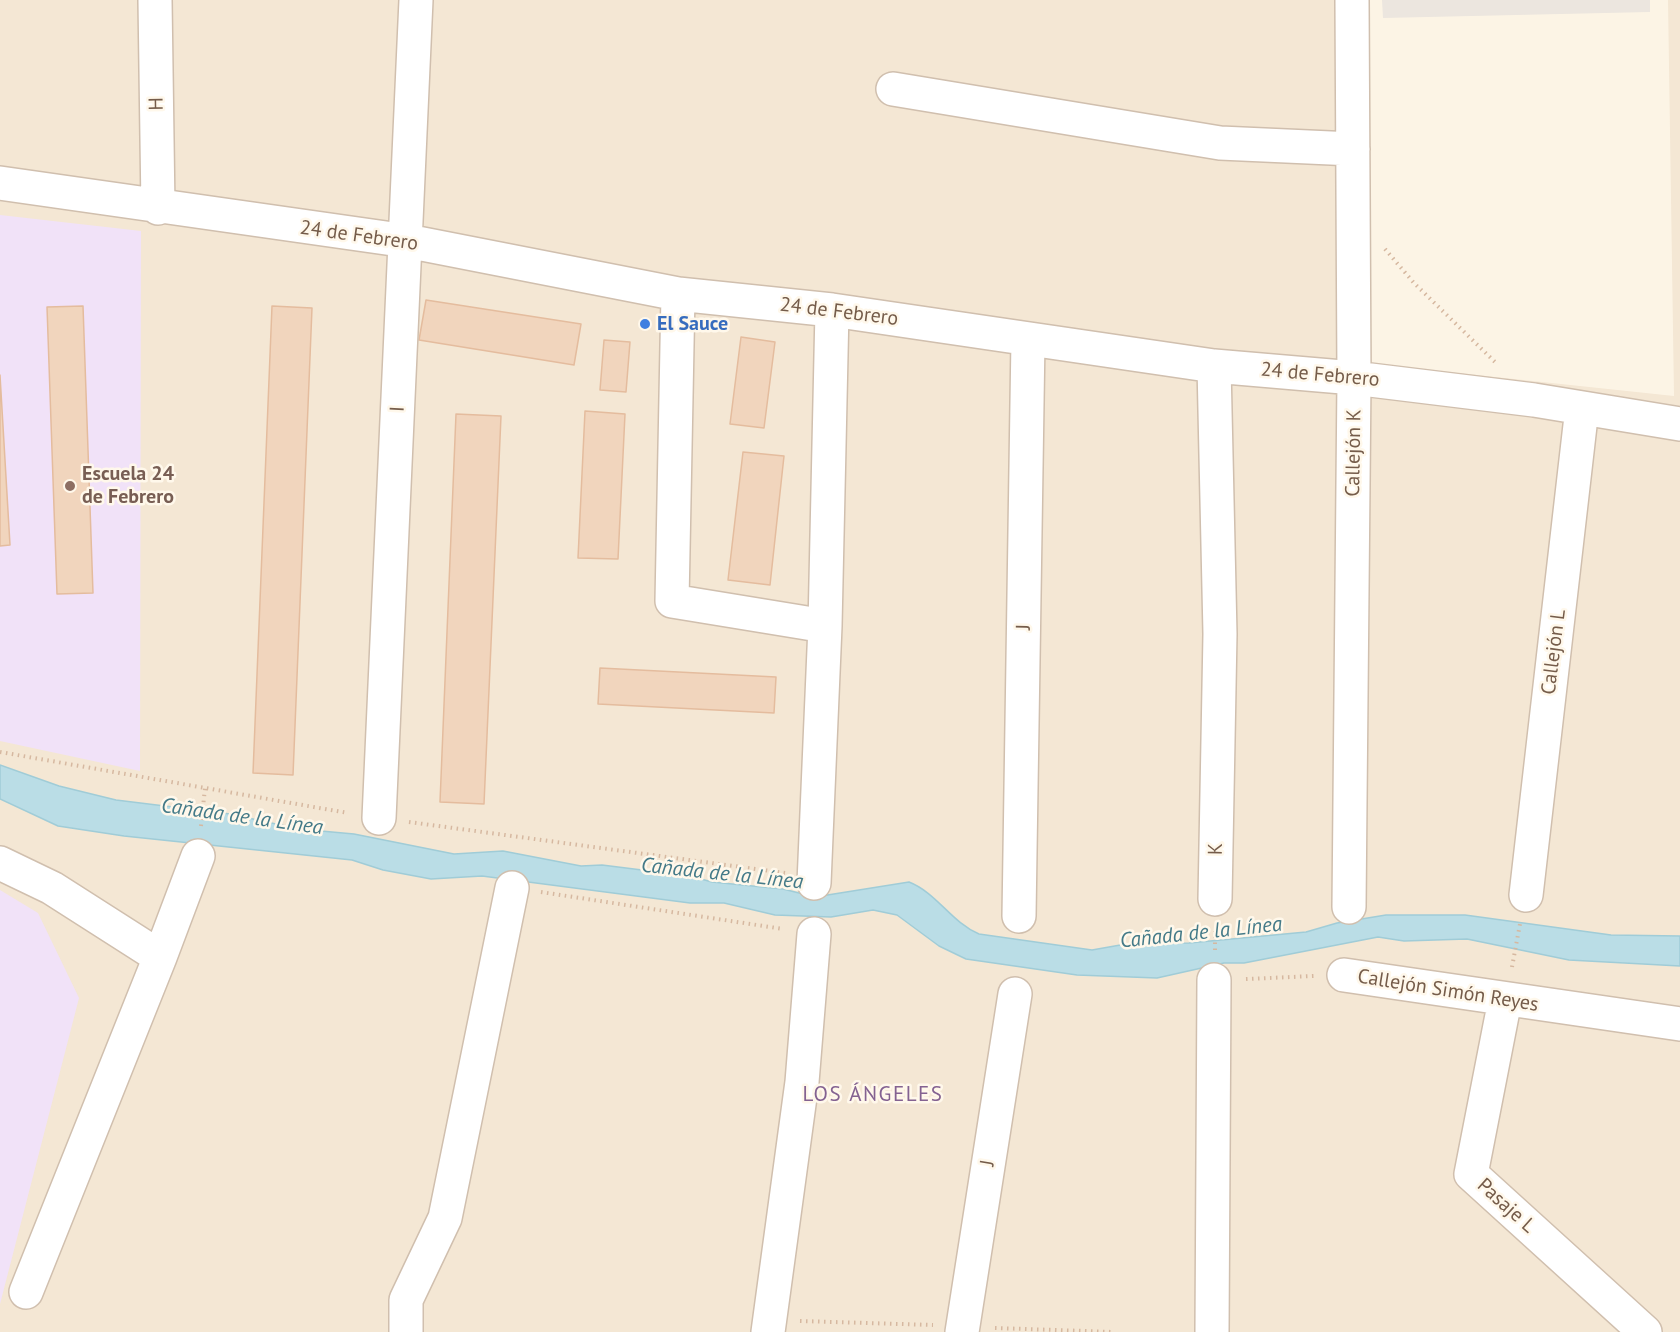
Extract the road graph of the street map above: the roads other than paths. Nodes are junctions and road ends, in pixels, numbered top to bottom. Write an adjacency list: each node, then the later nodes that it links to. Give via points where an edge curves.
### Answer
1 (155, 0): 7 (street, H)
2 (416, 0): 8 (street, I)
3 (1352, 0): 5 (street, Callejón K)
4 (893, 88): 5 (street, via 1220,143)
5 (1353, 149): 13 (street, Callejón K)
6 (0, 183): 7 (street, 24 de Febrero)
7 (158, 208): 8 (street, 24 de Febrero)
8 (406, 241): 9 (street, 24 de Febrero); 17 (street, I)
9 (678, 294): 10 (street, 24 de Febrero); 16 (street, via 672,601)
10 (832, 310): 11 (street, 24 de Febrero); 16 (street)
11 (1028, 339): 12 (street, 24 de Febrero); 25 (street, J)
12 (1214, 366): 13 (street, 24 de Febrero); 23 (street, K, via 1221,634)
13 (1354, 378): 14 (street, 24 de Febrero); 24 (street, Callejón K)
14 (1582, 408): 15 (street, 24 de Febrero); 22 (street, Callejón L)
15 (1680, 424)
16 (825, 626): 20 (street)
17 (379, 818)
18 (198, 856): 27 (street)
19 (0, 863): 27 (street, via 52,888)
20 (814, 880)
21 (512, 888): 34 (street, via 445,1218 406,1300)
22 (1526, 895)
23 (1215, 899)
24 (1349, 907)
25 (1019, 916)
26 (814, 934): 35 (street, via 802,1082)
27 (160, 957): 33 (street)
28 (1344, 975): 31 (street, Callejón Simón Reyes)
29 (1214, 980): 37 (street)
30 (1015, 994): 36 (street, J)
31 (1505, 1000): 32 (street, Callejón Simón Reyes); 38 (street, Pasaje L, via 1471,1174)
32 (1680, 1024)
33 (26, 1292)
34 (406, 1332)
35 (768, 1332)
36 (962, 1332)
37 (1212, 1332)
38 (1645, 1332)

